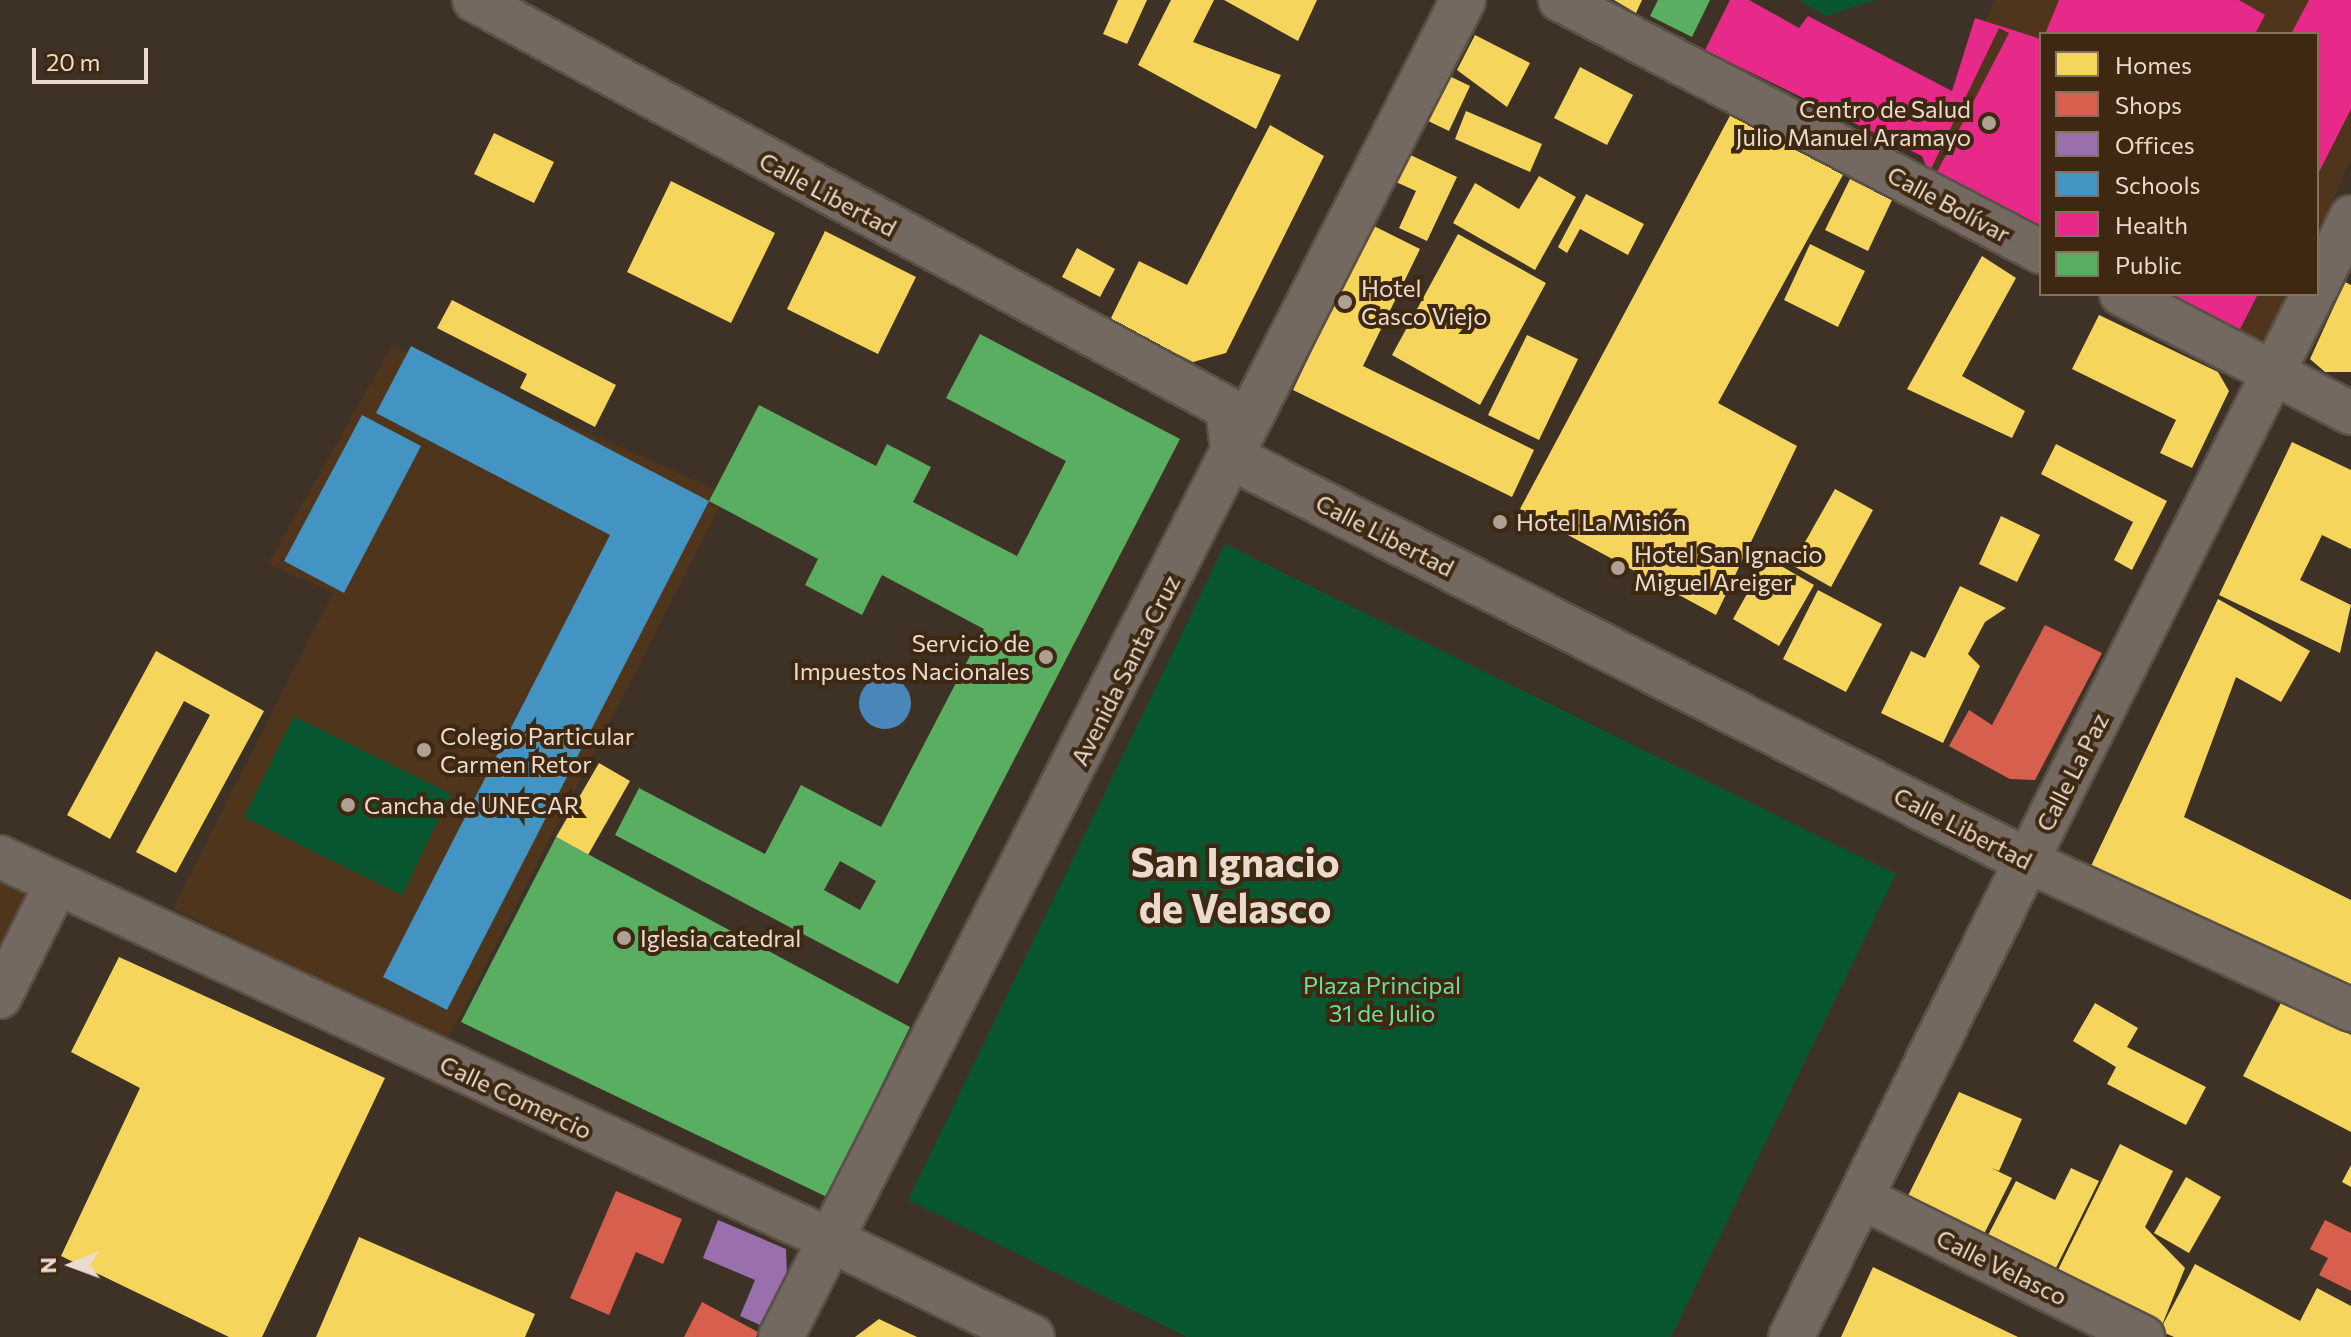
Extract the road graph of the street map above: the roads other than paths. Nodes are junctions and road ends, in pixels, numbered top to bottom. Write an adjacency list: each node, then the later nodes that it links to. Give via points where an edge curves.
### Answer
1 (474, 0): 4 (street, Calle Libertad)
2 (1463, 0): 12 (main road, Avenida Santa Cruz)
3 (1560, 0): 6 (street, Calle Bolívar)
4 (514, 11): 12 (street, Calle Libertad, via 1227,408)
5 (2351, 217): 7 (street)
6 (2039, 251)
7 (2319, 283)
8 (2125, 296): 10 (street)
9 (2312, 296): 10 (street, Calle La Paz)
10 (2274, 374): 11 (street); 14 (street, Calle La Paz)
11 (2351, 413)
12 (1233, 458): 14 (main road, Calle Libertad); 19 (main road, Avenida Santa Cruz)
13 (0, 857): 15 (street, Calle Comercio)
14 (2027, 861): 17 (street, Calle Libertad); 18 (main road, Calle La Paz)
15 (56, 885): 16 (street); 19 (street, Calle Comercio)
16 (0, 997)
17 (2351, 1010)
18 (1860, 1197): 22 (main road, Calle La Paz); 23 (street, Calle Velasco)
19 (833, 1241): 20 (main road, Avenida Santa Cruz); 21 (main road, Calle Comercio)
20 (781, 1337)
21 (1032, 1337)
22 (1791, 1337)
23 (2143, 1337)

